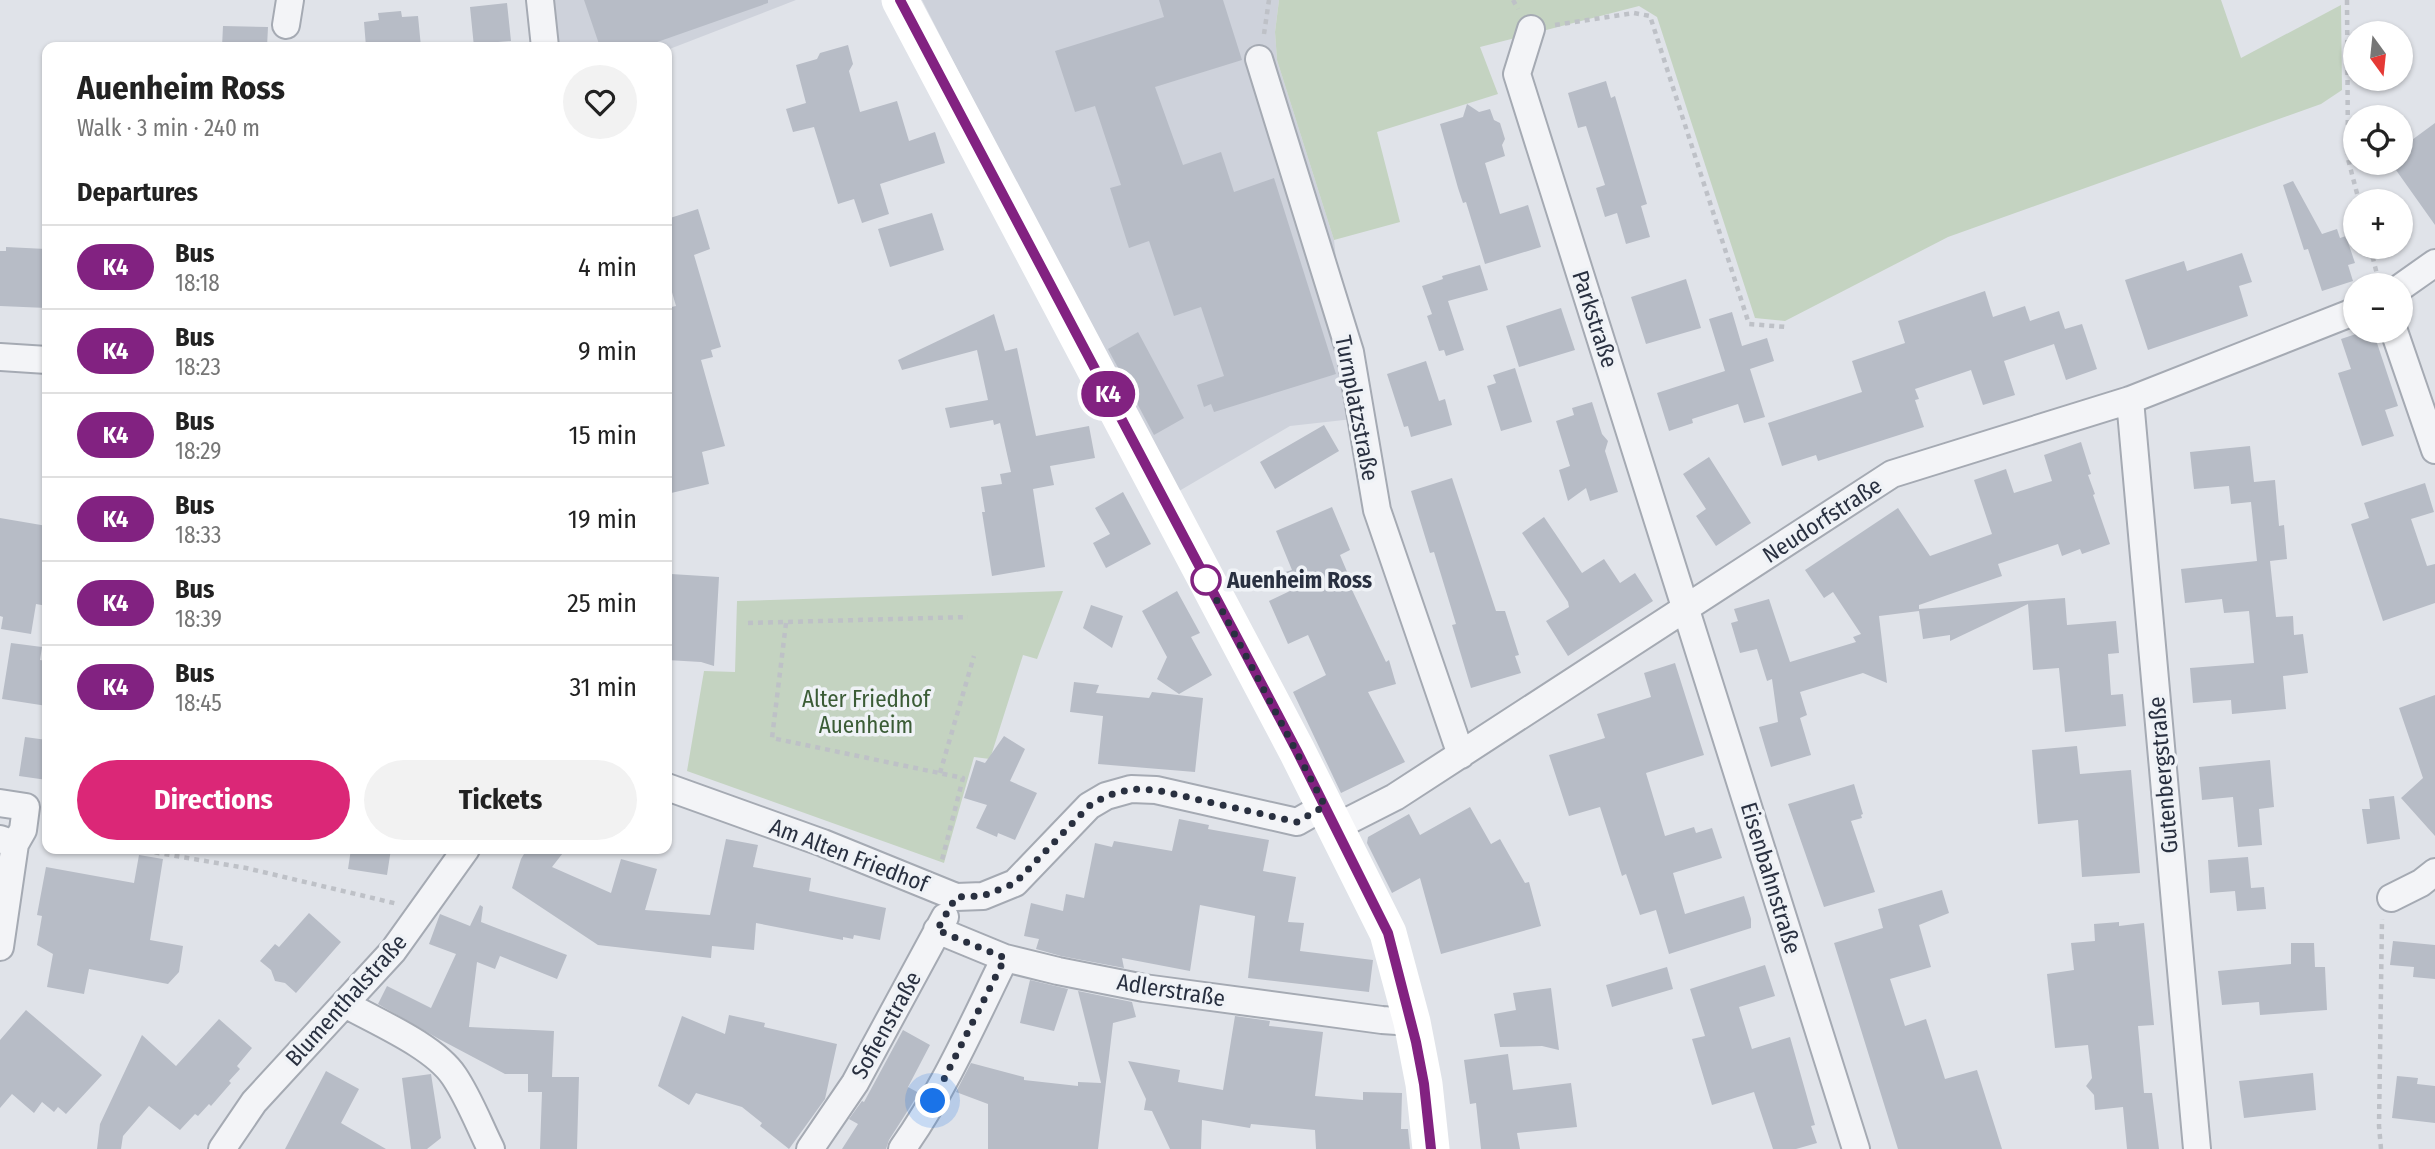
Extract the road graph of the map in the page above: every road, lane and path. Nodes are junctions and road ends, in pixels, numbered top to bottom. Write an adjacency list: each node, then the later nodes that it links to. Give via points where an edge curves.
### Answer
1 (540, 0): 7 (street)
2 (900, 0): 28 (street)
3 (1269, 0): 8 (path)
4 (1513, 0): 6 (path)
5 (2347, 0): 9 (path, via 2348,159)
6 (1531, 29): 13 (path, via 1634,13 1650,16 1749,324); 19 (street, Parkstraße, via 1517,74)
7 (544, 42)
8 (1259, 59): 24 (street, Turnplatzstraße, via 1350,352 1377,510)
9 (2356, 189)
10 (2435, 263): 11 (street)
11 (2413, 279)
12 (2343, 316): 17 (street, Neudorfstraße)
13 (1786, 327)
14 (2398, 343): 18 (street)
15 (0, 357): 16 (street)
16 (42, 360)
17 (2130, 400): 19 (street, Neudorfstraße, via 1892,474); 47 (street, Gutenbergstraße)
18 (2435, 450)
19 (1686, 608): 24 (street, Neudorfstraße); 46 (street, Eisenbahnstraße)
20 (968, 617): 21 (path)
21 (786, 622): 22 (path); 25 (path, via 772,738)
22 (748, 623)
23 (974, 656): 25 (path)
24 (1461, 755): 28 (street, Neudorfstraße, via 1395,797)
25 (940, 773): 33 (path, via 963,778)
26 (672, 789): 33 (street, Am Alten Friedhof, via 823,842)
27 (0, 803): 29 (street, via 26,807 23,830)
28 (1330, 816): 33 (street, Am Alten Friedhof, via 1297,822 1156,790 1131,789 1089,806 1015,883 983,896); 40 (street, via 1388,933)
29 (8, 841): 37 (street)
30 (164, 854): 35 (path, via 246,868)
31 (462, 854): 35 (street, Blumenthalstraße)
32 (2435, 872): 34 (street)
33 (945, 893): 36 (street, Sofienstraße)
34 (2391, 898): 48 (path, via 2380,923)
35 (422, 910): 39 (street, Blumenthalstraße, via 393,951)
36 (937, 930): 38 (street, Adlerstraße); 43 (street, Sofienstraße, via 855,1083)
37 (0, 947)
38 (1005, 958): 40 (street, Adlerstraße, via 1144,988); 44 (street, via 944,1081)
39 (345, 1004): 41 (street, Blumenthalstraße, via 254,1102); 42 (street, via 430,1051 444,1064)
40 (1412, 1021): 45 (street)
41 (222, 1149)
42 (491, 1149)
43 (810, 1149)
44 (902, 1149)
45 (1431, 1149)
46 (1856, 1149)
47 (2197, 1149)
48 (2381, 1149)

